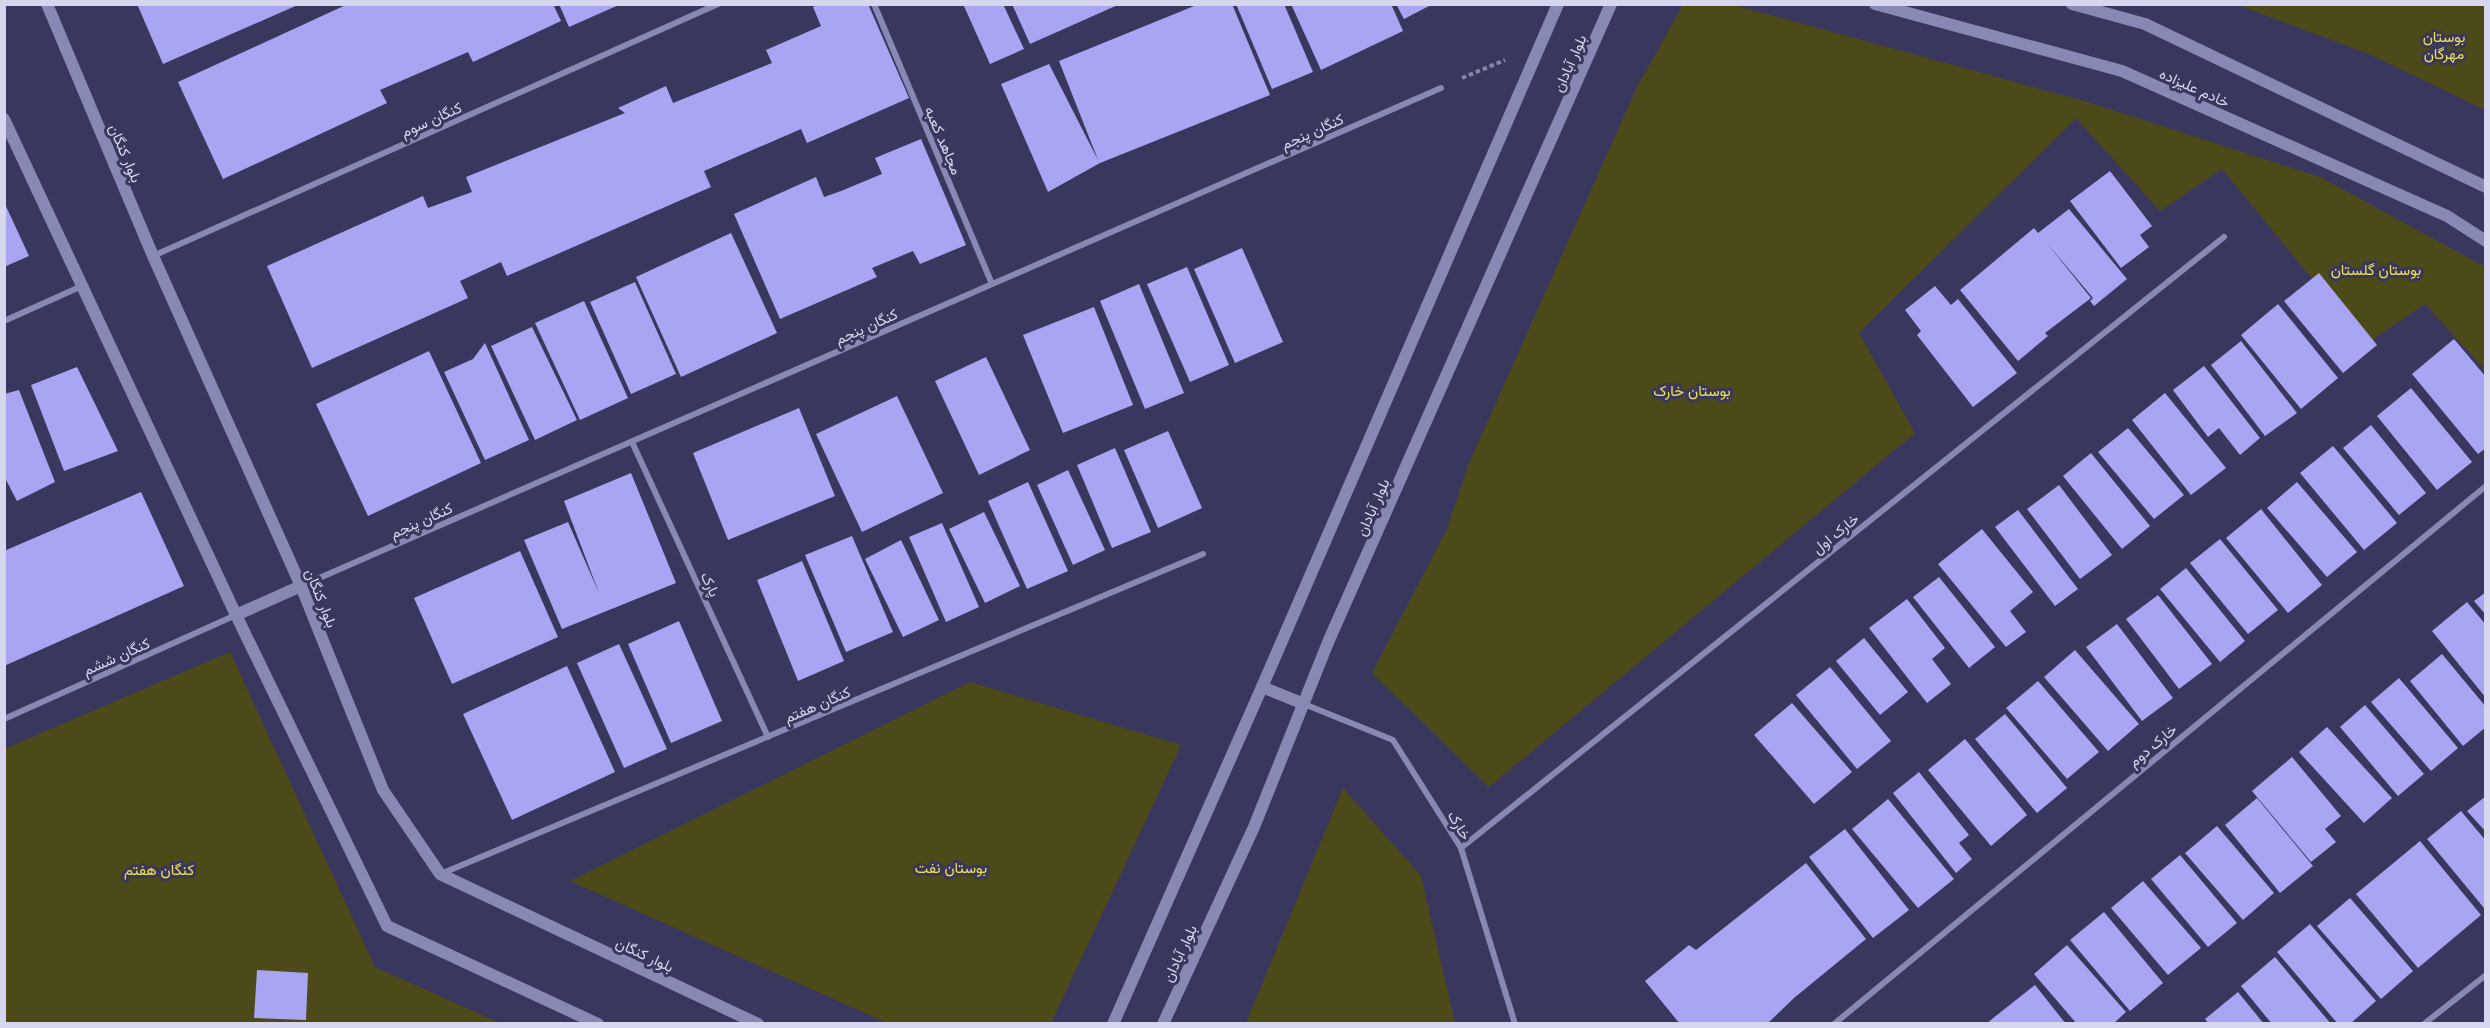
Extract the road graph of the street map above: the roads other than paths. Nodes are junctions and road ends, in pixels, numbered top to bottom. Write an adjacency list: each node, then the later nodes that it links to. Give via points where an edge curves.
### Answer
1 (47, 4): 13 (main road, بلوار کنگان)
2 (718, 4): 13 (street, کنگان سوم)
3 (874, 4): 14 (street, مجاهد کعبه)
4 (1558, 4): 22 (main road, بلوار آبادان)
5 (1611, 4): 23 (main road, بلوار آبادان)
6 (1875, 4): 12 (main road, خادم علیزاده, via 2122,71 2447,216)
7 (2072, 4): 10 (main road, via 2145,24)
8 (1441, 88): 14 (street, کنگان پنجم)
9 (4, 119): 15 (main road)
10 (2486, 187)
11 (2224, 237): 26 (street, خارک اول)
12 (2486, 241)
13 (153, 255): 20 (main road, بلوار کنگان)
14 (992, 284): 17 (street, کنگان پنجم)
15 (83, 285): 16 (street); 21 (main road)
16 (4, 321)
17 (632, 442): 20 (street, کنگان پنجم); 25 (street, پارک)
18 (2486, 486): 34 (street, خارک دوم)
19 (1203, 554): 25 (street, کنگان هفتم)
20 (301, 586): 21 (main road); 27 (main road, بلوار کنگان, via 383,790)
21 (236, 615): 24 (street, کنگان ششم); 29 (main road, via 387,926)
22 (1262, 687): 23 (main road); 31 (main road, بلوار آبادان)
23 (1304, 704): 26 (street, خارک, via 1393,740); 32 (main road, بلوار آبادان, via 1254,827)
24 (4, 719)
25 (768, 737): 27 (street, کنگان هفتم)
26 (1461, 848): 33 (street, خارک)
27 (441, 874): 30 (main road, بلوار کنگان)
28 (2486, 975): 35 (street)
29 (598, 1023)
30 (758, 1023)
31 (1113, 1023)
32 (1162, 1023)
33 (1515, 1023)
34 (1834, 1023)
35 (2424, 1023)

